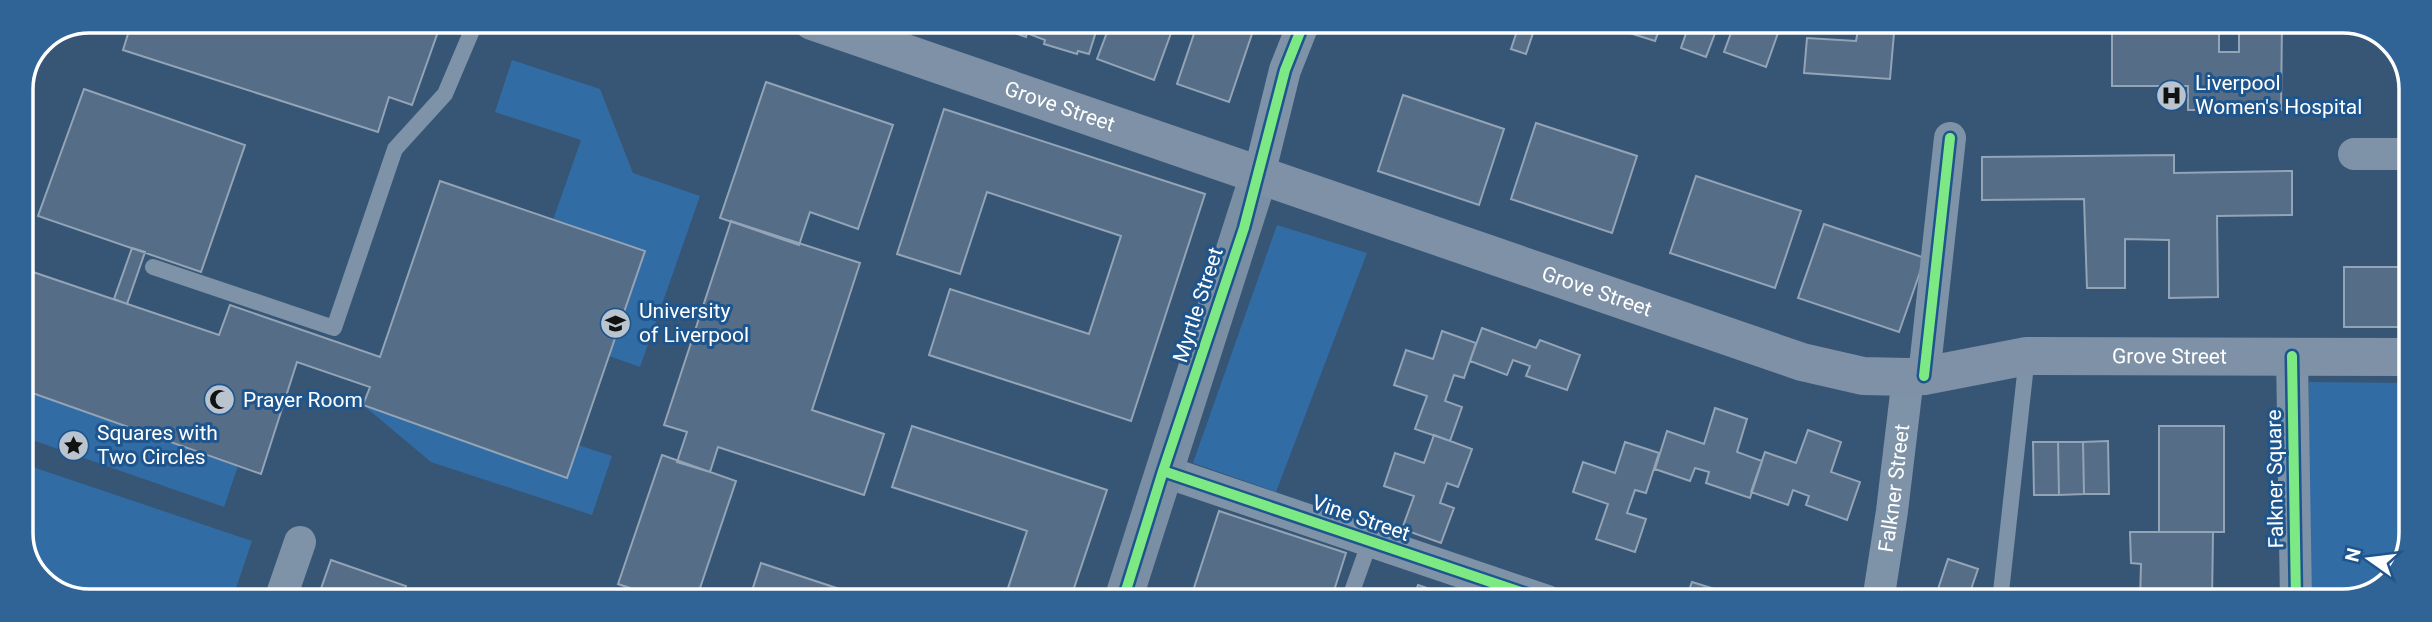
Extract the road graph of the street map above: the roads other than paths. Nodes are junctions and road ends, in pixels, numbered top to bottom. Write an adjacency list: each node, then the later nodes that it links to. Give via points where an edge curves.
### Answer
1 (471, 33): 8 (lane, via 445,94 395,149 334,328)
2 (844, 33): 7 (main road, Grove Street)
3 (1300, 33): 7 (street, Myrtle Street, via 1285,70)
4 (1950, 138): 12 (street, Falkner Street)
5 (2354, 154): 6 (street)
6 (2399, 155)
7 (1259, 175): 12 (main road, Grove Street, via 1802,362 1863,376); 13 (street, Myrtle Street)
8 (153, 267)
9 (2027, 356): 10 (main road, Grove Street); 12 (main road, Grove Street); 21 (lane)
10 (2292, 356): 11 (main road, Grove Street); 22 (street, Falkner Square)
11 (2399, 357)
12 (1916, 377): 20 (street, Falkner Street)
13 (1163, 471): 14 (street, Vine Street); 17 (street, Myrtle Street)
14 (1370, 541): 18 (lane); 19 (street, Vine Street)
15 (300, 542): 16 (street)
16 (284, 589)
17 (1126, 589)
18 (1353, 589)
19 (1514, 589)
20 (1880, 589)
21 (2001, 589)
22 (2296, 589)

